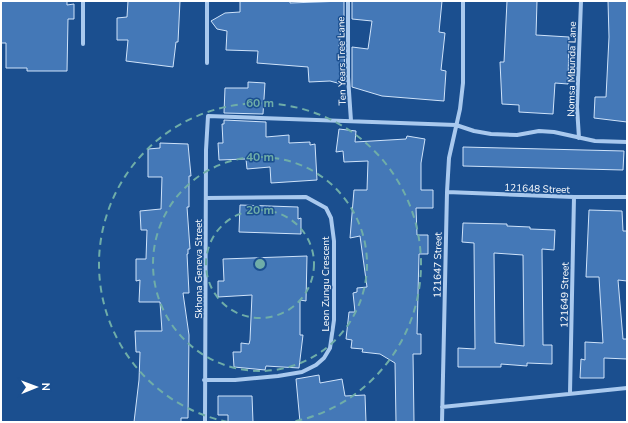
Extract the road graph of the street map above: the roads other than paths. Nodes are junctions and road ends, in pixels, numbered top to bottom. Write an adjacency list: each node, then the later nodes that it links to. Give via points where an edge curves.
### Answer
1 (84, 1): 6 (street)
2 (207, 1): 7 (street)
3 (348, 1): 8 (street, Ten Years Tree Lane)
4 (464, 1): 9 (street, 121647 Street, via 463,83)
5 (581, 1): 10 (street, Nomsa Mbunda Lane, via 577,107)
6 (83, 44)
7 (207, 63)
8 (350, 121): 9 (street); 15 (street, Skhona Geneva Street, via 208,116)
9 (456, 125): 10 (street, via 491,134 517,135 538,131); 12 (street, 121647 Street, via 449,158)
10 (579, 138): 11 (street)
11 (627, 142)
12 (447, 192): 13 (street, 121648 Street); 19 (street, 121647 Street)
13 (574, 197): 14 (street, 121648 Street); 18 (street, 121649 Street)
14 (627, 197)
15 (206, 198): 16 (street, Skhona Geneva Street); 16 (street, Leon Zungu Crescent, via 306,197 326,208 331,218 334,241 334,320 330,348 324,358 302,372 235,380)
16 (204, 380): 20 (street, Skhona Geneva Street)
17 (627, 388): 18 (street)
18 (570, 393): 19 (street)
19 (442, 407): 21 (street, 121647 Street)
20 (205, 422)
21 (442, 422)

